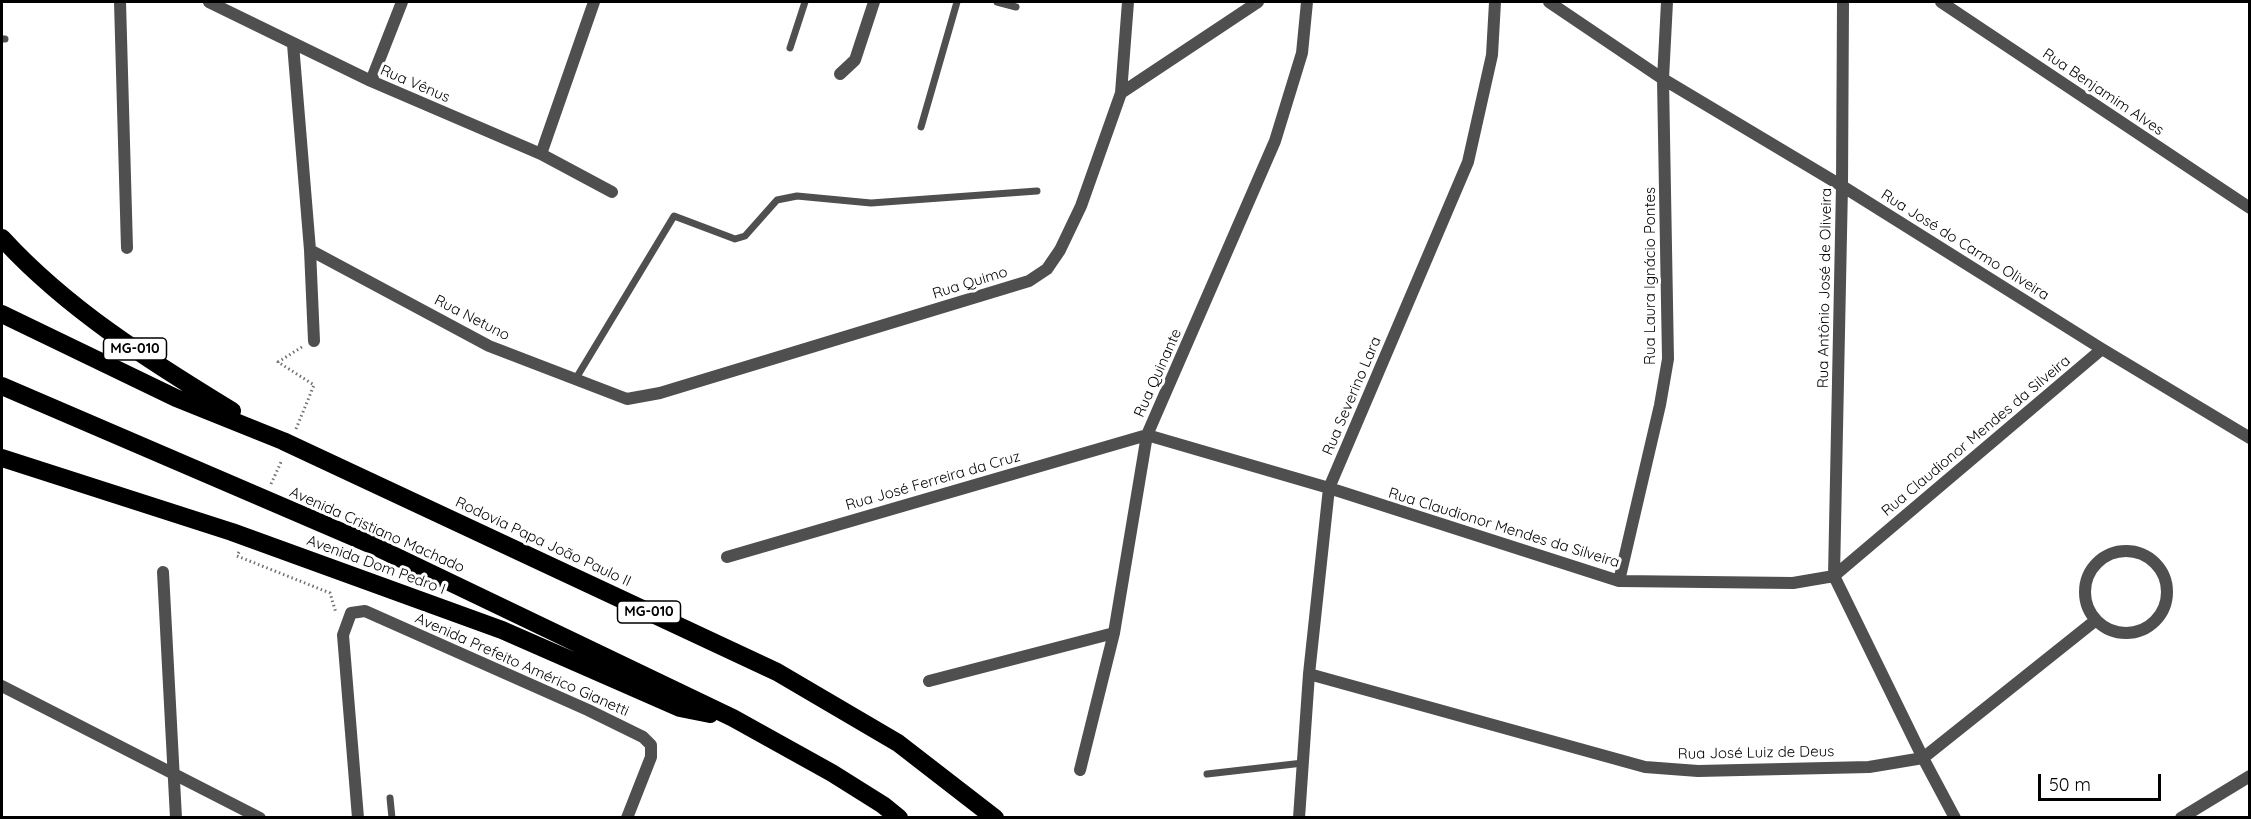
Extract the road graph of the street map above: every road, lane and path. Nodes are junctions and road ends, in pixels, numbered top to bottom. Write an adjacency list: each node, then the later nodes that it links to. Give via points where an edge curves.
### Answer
1 (120, 2): 31 (street)
2 (209, 2): 18 (street, Rua Vênus)
3 (402, 2): 22 (street)
4 (594, 2): 25 (street)
5 (805, 2): 19 (lane)
6 (874, 2): 20 (street, via 855,60)
7 (957, 2): 24 (lane)
8 (997, 2): 17 (lane)
9 (1128, 2): 23 (street, Rua Quimo)
10 (1258, 2): 23 (street)
11 (1307, 2): 40 (street, Rua Quinante, via 1302,53 1275,141)
12 (1495, 2): 44 (street, Rua Severino Lara, via 1492,55 1468,162)
13 (1549, 2): 21 (street, Rua José do Carmo Oliveira)
14 (1667, 2): 21 (street, Rua Laura Ignácio Pontes)
15 (1843, 2): 26 (street, Rua Antônio José de Oliveira)
16 (1941, 2): 29 (street, Rua Benjamim Alves)
17 (1016, 7)
18 (292, 44): 22 (street, Rua Vênus); 32 (street)
19 (790, 48)
20 (840, 74)
21 (1663, 79): 26 (street, Rua José do Carmo Oliveira); 48 (street, Rua Laura Ignácio Pontes, via 1668,359)
22 (371, 81): 25 (street, Rua Vênus)
23 (1121, 93): 38 (street, Rua Quimo, via 1081,206 1060,250 1047,269 1029,281 660,393)
24 (921, 127)
25 (541, 154): 28 (street, Rua Vênus)
26 (1842, 186): 35 (street, Rua José do Carmo Oliveira); 47 (street, Rua Antônio José de Oliveira)
27 (1037, 191): 36 (lane, via 872,203 797,196 777,200 745,236 735,239 674,216)
28 (612, 192)
29 (2250, 208)
30 (2, 238): 42 (highway, MG-010, via 69,302 102,327 165,371)
31 (127, 248)
32 (310, 250): 34 (street); 36 (street, Rua Netuno, via 489,346)
33 (2, 314): 42 (highway, via 177,398)
34 (314, 340): 39 (path, via 278,362 314,386)
35 (2102, 349): 41 (street, Rua José do Carmo Oliveira); 47 (street, Rua Claudionor Mendes da Silveira)
36 (575, 380): 38 (street, Rua Netuno)
37 (2, 386): 54 (highway, Avenida Cristiano Machado, via 372,545)
38 (627, 399)
39 (297, 428)
40 (1148, 435): 44 (street, Rua Claudionor Mendes da Silveira); 45 (street, Rua José Ferreira da Cruz); 50 (street, Rua Quinante)
41 (2250, 438)
42 (283, 441): 68 (highway, Rodovia Papa João Paulo II / MG-010, via 777,672 898,743)
43 (2, 458): 54 (highway, Avenida Dom Pedro I, via 232,532 502,630 680,708)
44 (1329, 488): 48 (street, Rua Claudionor Mendes da Silveira); 51 (street, Rua Severino Lara)
45 (728, 556)
46 (162, 573): 59 (street)
47 (1834, 576): 48 (street, Rua Claudionor Mendes da Silveira, via 1793,583); 55 (street)
48 (1618, 580)
49 (2096, 620): 49 (street, via 2112,630 2131,633 2154,623 2162,613 2168,587 2156,563 2131,551 2104,557 2093,567 2085,594); 55 (street, Rua José Luiz de Deus)
50 (1113, 633): 52 (street); 57 (street, Rua Quinante)
51 (1309, 674): 55 (street, Rua José Luiz de Deus, via 1645,767 1698,771 1869,767); 56 (street, Rua Severino Lara)
52 (929, 681)
53 (2, 686): 59 (street)
54 (733, 718): 67 (highway, via 832,773)
55 (1923, 758): 70 (street)
56 (1303, 763): 58 (lane); 69 (street, Rua Severino Lara)
57 (1080, 770)
58 (1207, 774)
59 (173, 775): 62 (street); 63 (street)
60 (2250, 776): 71 (street)
61 (390, 798): 65 (lane)
62 (176, 818)
63 (260, 818)
64 (358, 818): 66 (street, Avenida Prefeito Américo Gianetti, via 343,635 351,613 365,611 643,737 651,745 651,757)
65 (392, 818)
66 (627, 818)
67 (899, 818)
68 (995, 818)
69 (1299, 818)
70 (1955, 818)
71 (2181, 818)

